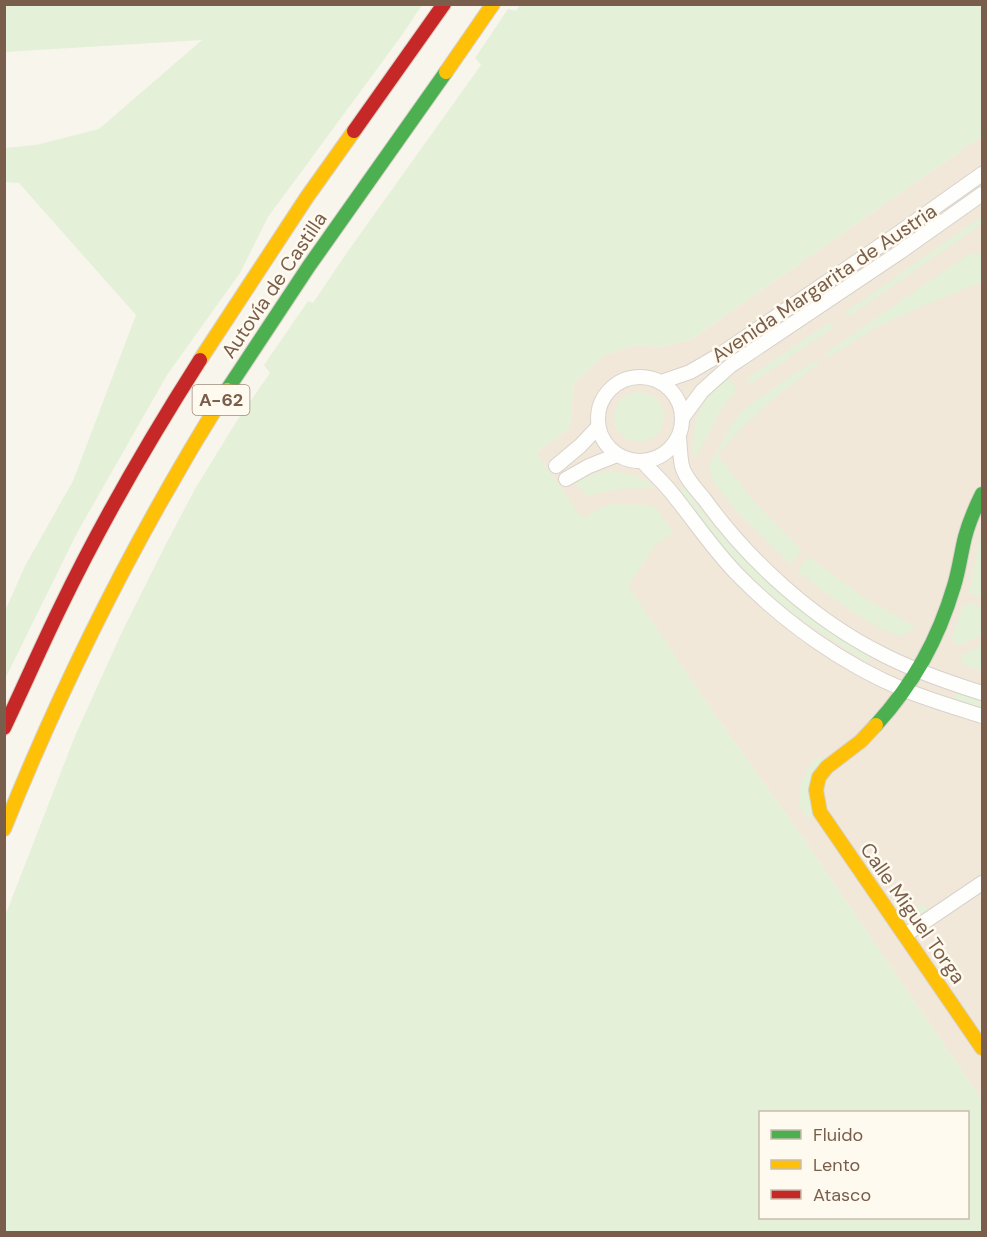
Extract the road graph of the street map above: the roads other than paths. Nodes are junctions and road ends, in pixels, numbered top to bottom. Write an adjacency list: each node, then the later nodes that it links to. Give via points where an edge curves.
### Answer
1 (444, 4): 18 (main road, Autovía de Castilla / A-62, via 307,197 173,403 61,606)
2 (493, 4): 19 (main road, Autovía de Castilla / A-62, via 335,228 203,428 92,632)
3 (982, 174): 5 (street, Avenida Margarita de Austria, via 722,354 690,372)
4 (982, 194): 6 (street, Avenida Margarita de Austria, via 730,366 702,391)
5 (661, 382): 6 (street, via 680,403); 7 (street, via 638,377 615,385 604,396 598,411)
6 (683, 417): 8 (street)
7 (598, 427): 9 (street); 11 (street)
8 (679, 438): 10 (street, via 664,455); 14 (street, via 682,467 746,550 820,615 879,653)
9 (617, 455): 10 (street); 12 (street)
10 (643, 462): 15 (street, via 736,573 766,602 841,657)
11 (556, 466)
12 (566, 479)
13 (982, 494): 14 (main road, via 966,534 954,586)
14 (919, 672): 15 (main road); 16 (street)
15 (905, 690): 17 (street); 21 (main road, Calle Miguel Torga, via 860,742 819,777 816,786 820,812)
16 (982, 693)
17 (982, 716)
18 (4, 728)
19 (4, 829)
20 (982, 883): 21 (street)
21 (905, 936): 22 (main road, Calle Miguel Torga)
22 (982, 1048)

